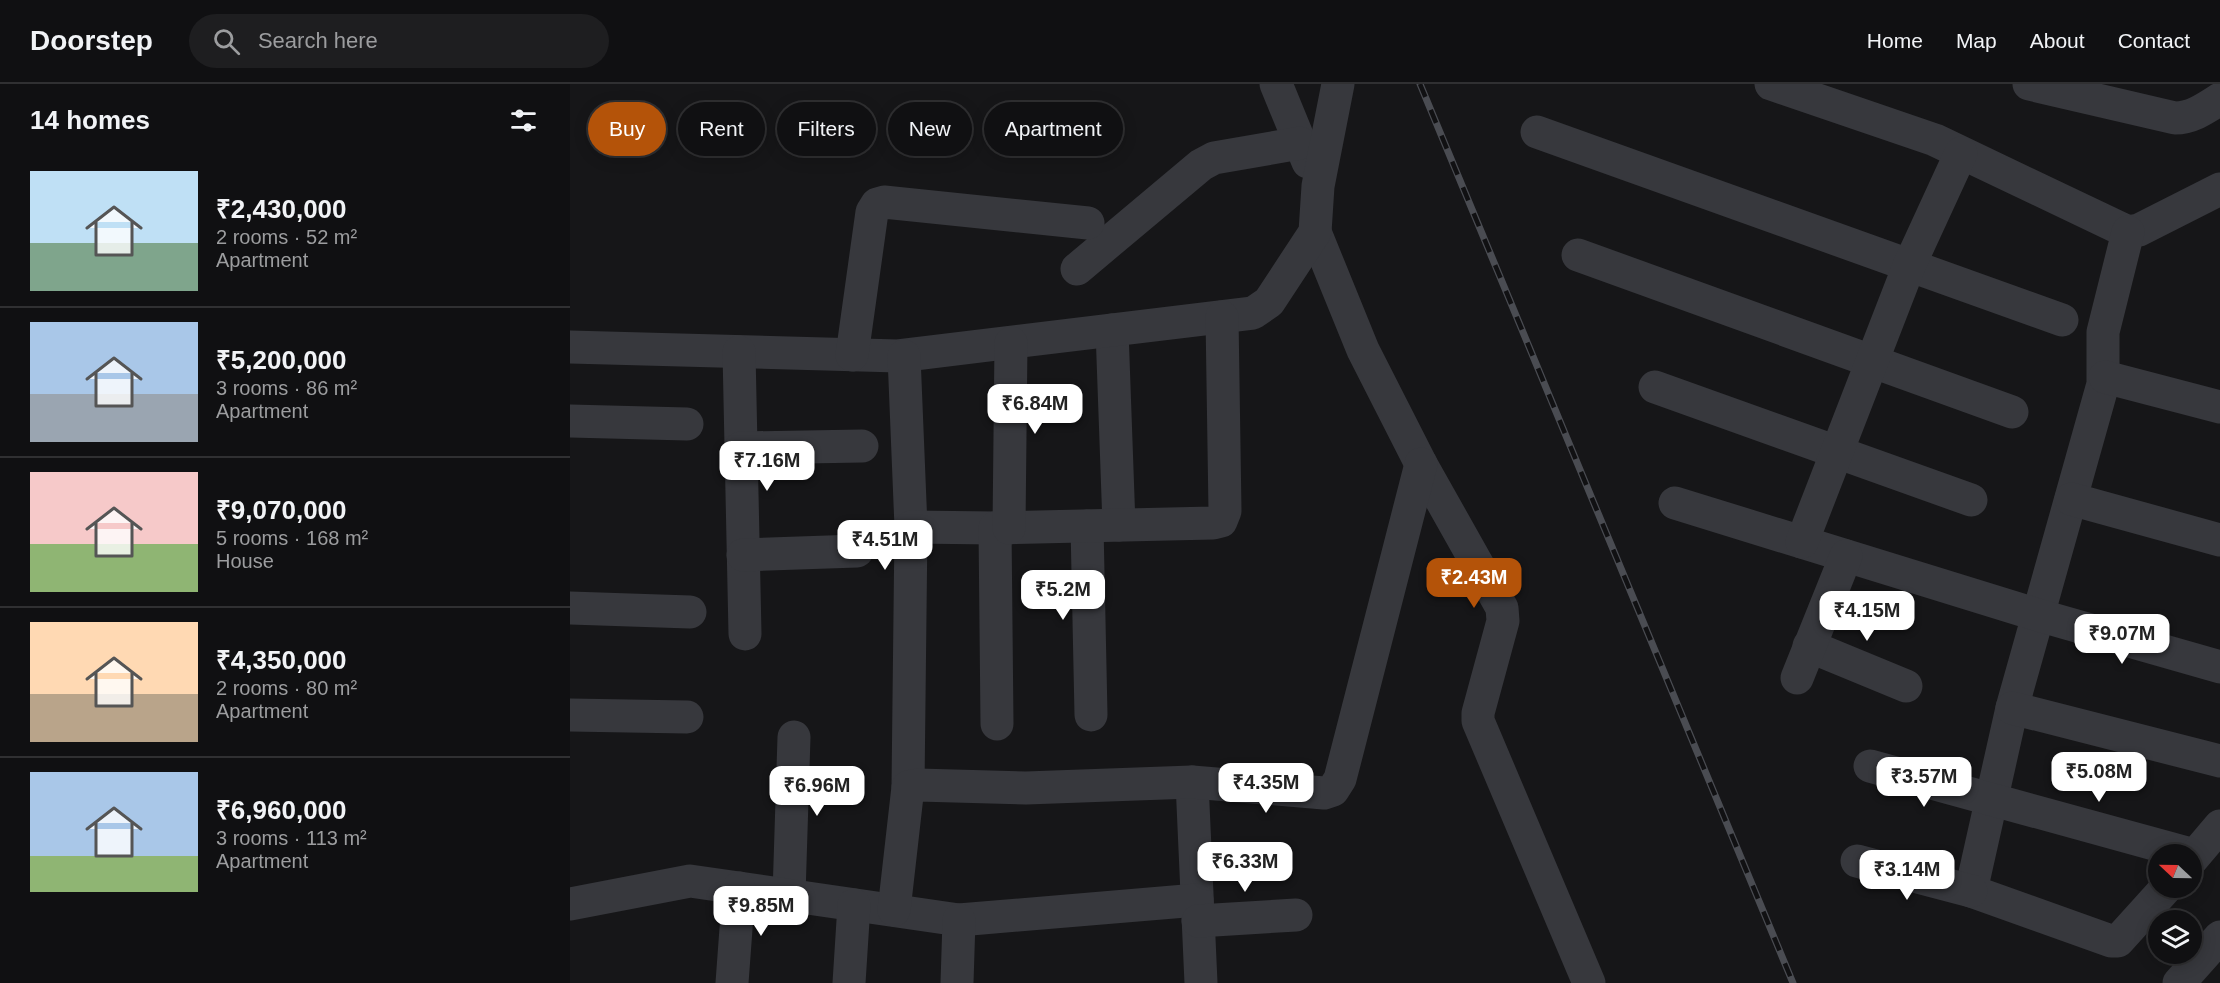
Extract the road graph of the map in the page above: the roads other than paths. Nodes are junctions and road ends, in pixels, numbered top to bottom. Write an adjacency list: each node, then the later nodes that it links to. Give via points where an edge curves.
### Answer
1 (1276, 84): 10 (street)
2 (1338, 84): 12 (street)
3 (1771, 84): 7 (street)
4 (2029, 84): 8 (street, via 2175,118 2192,115)
5 (2213, 84): 6 (street)
6 (2220, 94)
7 (1842, 95): 11 (street)
8 (2220, 99)
9 (1537, 132): 18 (street)
10 (1300, 143): 12 (street); 19 (street, via 1214,158 1201,165)
11 (1961, 153): 16 (street); 18 (street)
12 (1318, 186): 15 (street)
13 (2220, 189): 16 (street)
14 (1088, 224): 26 (street, via 877,204 872,212)
15 (1316, 232): 20 (street, via 1263,308 1254,313); 38 (street, via 1363,350)
16 (2128, 232): 29 (street, via 2103,332)
17 (1578, 255): 28 (street)
18 (1909, 266): 21 (street); 28 (street)
19 (1077, 269)
20 (1222, 316): 22 (street); 42 (street, via 1225,511 1221,521)
21 (2062, 320)
22 (1112, 330): 23 (street); 42 (street)
23 (1011, 343): 27 (street); 44 (street)
24 (570, 347): 25 (street)
25 (739, 352): 26 (street); 36 (street)
26 (852, 355): 27 (street)
27 (904, 356): 43 (street)
28 (1871, 362): 32 (street); 37 (street)
29 (2105, 377): 31 (street); 39 (street)
30 (1655, 387): 37 (street)
31 (2220, 407)
32 (2012, 412)
33 (570, 421): 34 (street)
34 (687, 424)
35 (862, 446): 36 (street)
36 (741, 448): 48 (street)
37 (1836, 453): 40 (street); 46 (street)
38 (1421, 464): 66 (street, via 1334,790 1324,793); 88 (street, via 1502,608 1503,621 1478,721)
39 (2071, 499): 45 (street); 52 (street)
40 (1971, 500)
41 (1675, 503): 46 (street)
42 (1103, 525): 44 (street); 60 (street)
43 (911, 527): 44 (street); 67 (street)
44 (1002, 528): 62 (street)
45 (2220, 540)
46 (1802, 542): 49 (street)
47 (857, 551): 48 (street)
48 (743, 555): 53 (street)
49 (1846, 556): 52 (street); 54 (street)
50 (570, 608): 51 (street)
51 (690, 612)
52 (2038, 615): 55 (street); 58 (street)
53 (745, 634)
54 (1809, 646): 56 (street); 57 (street)
55 (2220, 667)
56 (1797, 678)
57 (1906, 686)
58 (2012, 708): 64 (street); 68 (street)
59 (570, 715): 61 (street)
60 (1090, 715)
61 (687, 717)
62 (997, 724)
63 (794, 737): 75 (street)
64 (2220, 760)
65 (1870, 766): 68 (street)
66 (1192, 782): 67 (street, via 1026,788); 80 (street)
67 (908, 787): 79 (street)
68 (1990, 800): 70 (street); 74 (street)
69 (2220, 826): 71 (street)
70 (2148, 844)
71 (2202, 847)
72 (1857, 861): 74 (street)
73 (739, 888): 75 (street); 77 (street, via 690,881); 84 (street)
74 (1971, 891): 76 (street, via 2118,941)
75 (789, 895): 78 (street)
76 (2157, 898)
77 (570, 904)
78 (854, 905): 79 (street); 85 (street)
79 (894, 910): 82 (street)
80 (1198, 911): 81 (street); 82 (street); 87 (street)
81 (1296, 915)
82 (959, 920): 86 (street)
83 (2220, 937): 89 (street)
84 (732, 983)
85 (849, 983)
86 (957, 983)
87 (1201, 983)
88 (1589, 983)
89 (2179, 983)

